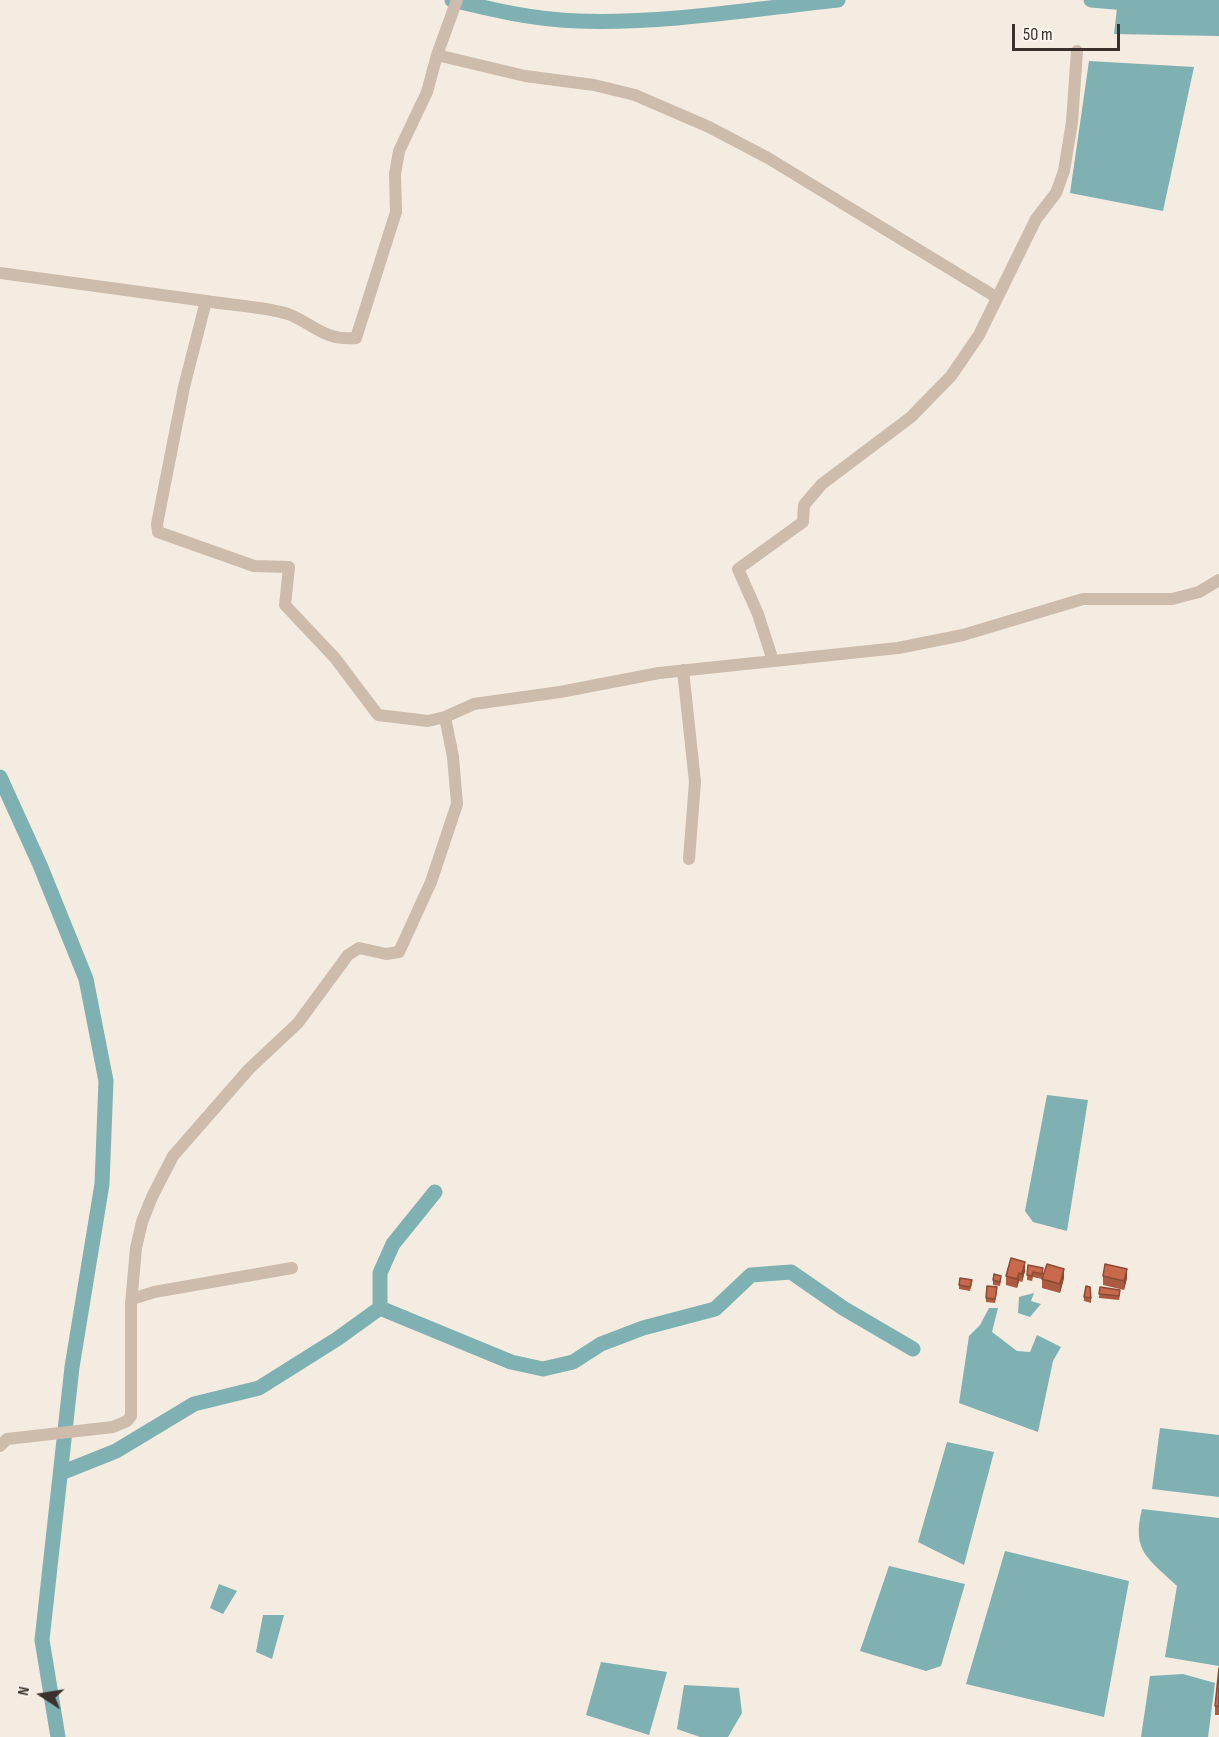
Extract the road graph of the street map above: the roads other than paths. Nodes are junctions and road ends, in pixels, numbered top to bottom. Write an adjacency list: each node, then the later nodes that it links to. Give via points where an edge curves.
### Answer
1 (457, 0): 3 (street)
2 (1077, 51): 5 (street, via 1064,171 1056,193 1036,219)
3 (437, 55): 5 (street, via 525,76 635,95 709,127 768,158); 6 (street, via 428,92 399,151 394,219 356,338 324,335 288,314)
4 (0, 273): 6 (street)
5 (996, 297): 8 (street, via 979,335 951,376 911,417 822,484 804,505 803,522 738,569)
6 (206, 301): 10 (street, via 169,459 158,532 254,566 289,567 285,605 335,658 378,715 428,721)
7 (1219, 580): 8 (street, via 1199,592 1172,599 1083,599 963,635 898,648)
8 (773, 661): 9 (street)
9 (683, 670): 10 (street, via 474,704); 11 (street, via 696,790)
10 (445, 717): 13 (street, via 457,804 431,882 399,952 354,950 298,1023 249,1069 173,1155 142,1222)
11 (689, 859)
12 (292, 1268): 13 (street)
13 (132, 1299): 14 (street, via 132,1409 127,1421 113,1427 7,1439)
14 (0, 1446)

